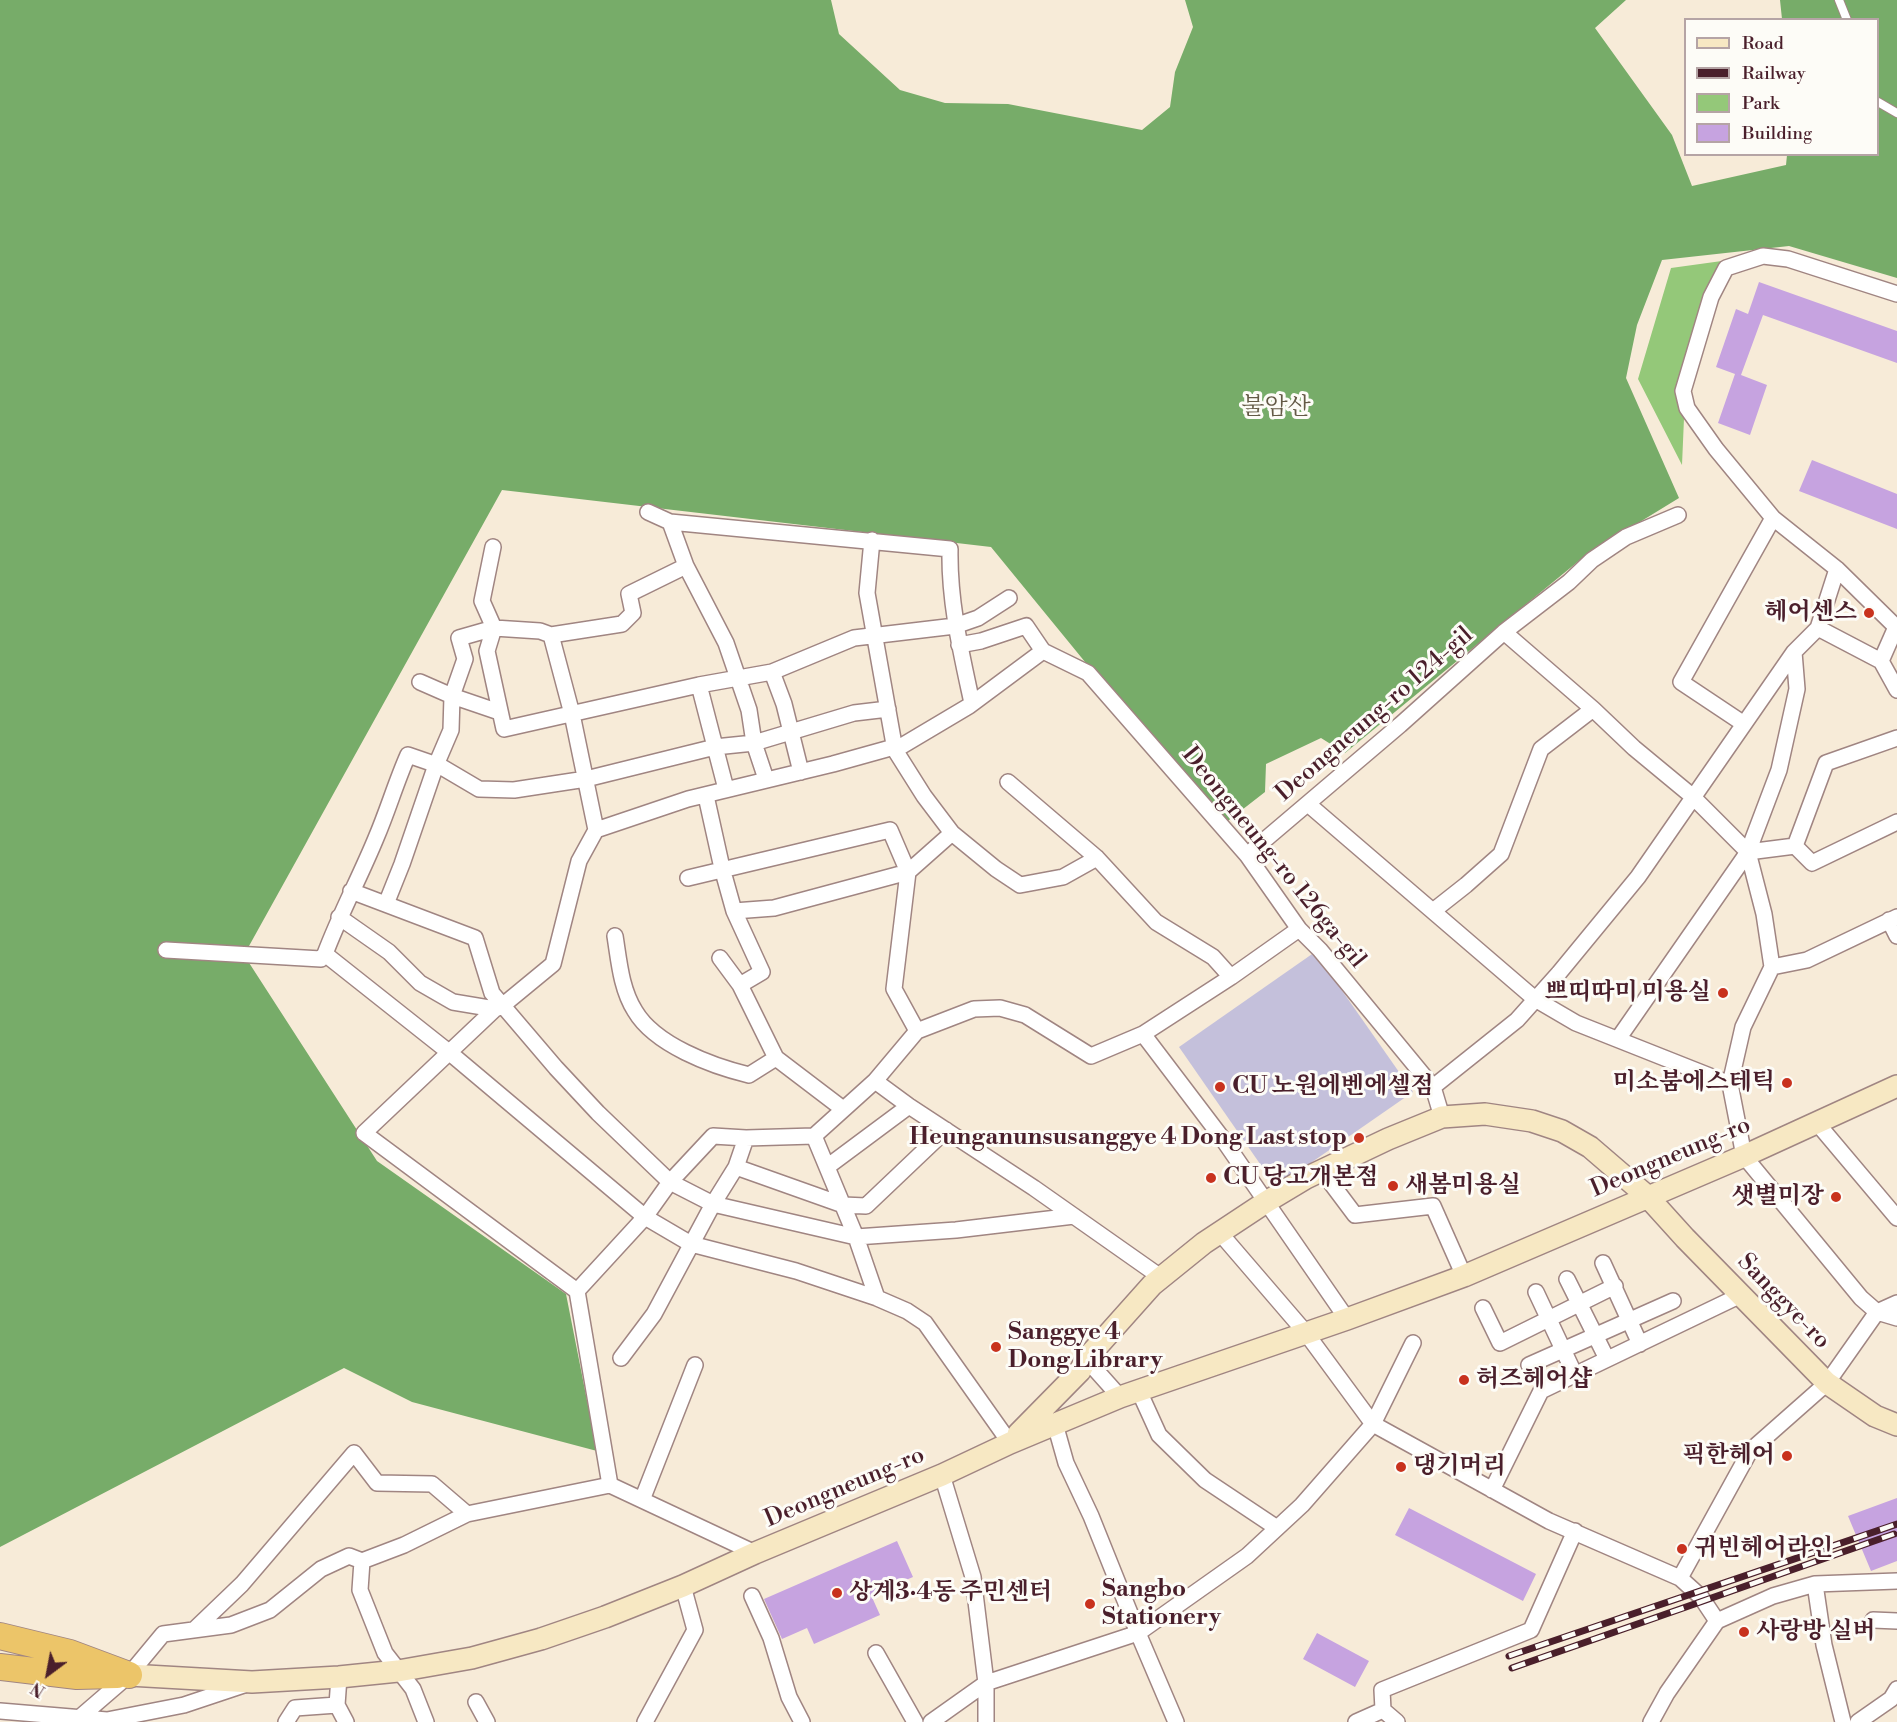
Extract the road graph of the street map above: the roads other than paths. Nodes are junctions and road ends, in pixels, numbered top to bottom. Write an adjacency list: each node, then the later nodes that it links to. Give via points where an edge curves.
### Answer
1 (1839, 0): 2 (lane)
2 (1846, 18)
3 (1879, 103): 4 (lane)
4 (1897, 113)
5 (1897, 294): 8 (street, via 1788,259 1762,256 1726,268 1711,297 1683,391 1687,408 1716,449)
6 (648, 512): 9 (street)
7 (1678, 515): 19 (street, Deongneung-ro 124-gil, via 1626,537)
8 (1773, 518): 13 (street); 37 (street, via 1681,682)
9 (670, 522): 10 (street); 12 (street)
10 (872, 540): 15 (street, via 950,549); 21 (street, via 867,593)
11 (493, 547): 17 (street, via 482,601)
12 (686, 566): 20 (street, via 629,594 633,613 622,624); 27 (street, via 726,643)
13 (1837, 569): 16 (street); 18 (street)
14 (1009, 598): 15 (street, via 978,618)
15 (955, 626): 21 (street); 22 (street)
16 (1896, 627): 25 (street)
17 (494, 628): 20 (street); 31 (street, via 459,638 465,659); 35 (street, via 488,651)
18 (1818, 628): 24 (street); 25 (street)
19 (1504, 632): 34 (street, Deongneung-ro 124-gil); 51 (street, Deongneung-ro 124-gil)
20 (551, 635): 36 (street)
21 (874, 636): 26 (street, via 854,638); 33 (street)
22 (959, 645): 23 (street, Deongneung-ro 126ga-gil, via 1026,626); 32 (street)
23 (1043, 651): 32 (street); 57 (street, Deongneung-ro 126ga-gil, via 1088,673)
24 (1794, 652): 37 (street); 56 (street, via 1797,689 1779,770)
25 (1881, 661): 30 (street)
26 (772, 672): 27 (street); 38 (street)
27 (739, 678): 29 (street); 40 (street)
28 (420, 682): 31 (street)
29 (699, 685): 36 (street); 41 (street)
30 (1897, 690)
31 (453, 696): 35 (street); 43 (street, via 451,730)
32 (972, 703): 42 (street)
33 (888, 709): 38 (street, via 855,713); 42 (street)
34 (1593, 709): 50 (street, Deongneung-ro 124-gil); 65 (street, via 1541,749 1501,854)
35 (500, 712): 36 (street, via 504,729)
36 (572, 714): 45 (street)
37 (1744, 724): 50 (street)
38 (791, 733): 40 (street); 44 (street)
39 (1897, 738): 55 (street, via 1826,763)
40 (754, 742): 41 (street); 46 (street)
41 (715, 747): 45 (street); 48 (street)
42 (895, 750): 44 (street, via 894,747); 54 (street)
43 (436, 765): 45 (street, via 479,789 514,790); 62 (street, via 408,755); 63 (street)
44 (801, 772): 46 (street)
45 (586, 779): 53 (street)
46 (766, 779): 48 (street)
47 (1008, 783): 58 (street)
48 (726, 789): 49 (street)
49 (706, 796): 53 (street); 59 (street)
50 (1692, 796): 56 (street, Deongneung-ro 124-gil); 77 (street, via 1638,877)
51 (1308, 804): 57 (street, Deongneung-ro 124-gil); 65 (street)
52 (1897, 822): 55 (street, via 1812,863)
53 (596, 830): 78 (street, via 579,861 553,964)
54 (952, 833): 58 (street, via 1020,885 1063,877); 60 (street)
55 (1795, 846): 56 (street)
56 (1749, 852): 74 (street); 81 (street)
57 (1247, 855): 68 (street, Deongneung-ro 126ga-gil)
58 (1097, 858): 75 (street, via 1156,922 1214,957)
59 (722, 868): 60 (street, via 890,830); 61 (street); 64 (street)
60 (908, 872): 64 (street, via 774,908); 79 (street, via 894,989)
61 (688, 878)
62 (351, 891): 63 (street); 66 (street)
63 (386, 904): 78 (street, via 475,938)
64 (734, 911): 76 (street, via 762,972)
65 (1432, 911): 77 (street)
66 (339, 917): 72 (street); 78 (street, via 389,952 420,983 453,1002)
67 (1893, 919): 70 (street); 74 (street, via 1807,960)
68 (1299, 929): 75 (street); 87 (street, Deongneung-ro 126ga-gil)
69 (615, 936): 83 (street, via 622,981 635,1012 659,1038 723,1068 749,1075)
70 (1897, 936)
71 (166, 950): 72 (street, via 321,959)
72 (325, 954): 82 (street)
73 (720, 958): 76 (street)
74 (1772, 967): 85 (street, via 1743,1027)
75 (1231, 977): 80 (street)
76 (740, 985): 83 (street)
77 (1535, 999): 81 (street, via 1576,1023); 87 (street, via 1517,1020)
78 (499, 1008): 82 (street); 99 (street)
79 (917, 1031): 80 (street, via 974,1009 1000,1008 1025,1015 1091,1056); 84 (street)
80 (1143, 1034): 101 (street)
81 (1618, 1039): 85 (street)
82 (450, 1053): 105 (street); 115 (street, via 364,1132)
83 (776, 1058): 89 (street)
84 (875, 1081): 88 (street); 89 (street)
85 (1730, 1084): 95 (street)
86 (1897, 1086): 91 (main road, Deongneung-ro)
87 (1433, 1087): 90 (street, Deongneung-ro 126ga-gil)
88 (909, 1106): 92 (street); 97 (street)
89 (843, 1109): 93 (street)
90 (1442, 1118): 98 (main road, Sanggye-ro); 100 (main road, Sanggye-ro, via 1485,1114 1532,1120 1562,1131 1590,1147)
91 (1817, 1123): 95 (main road, Deongneung-ro); 106 (street)
92 (946, 1130): 103 (street, via 867,1206); 104 (street)
93 (814, 1136): 94 (street); 97 (street)
94 (746, 1138): 96 (street); 99 (street, via 713,1136)
95 (1744, 1156): 100 (main road, Deongneung-ro); 123 (street)
96 (736, 1167): 102 (street); 103 (street)
97 (827, 1167): 103 (street)
98 (1322, 1170): 101 (main road, Sanggye-ro); 111 (street, via 1355,1215 1433,1206)
99 (670, 1182): 102 (street); 105 (street)
100 (1647, 1196): 111 (main road, Deongneung-ro); 117 (main road, Sanggye-ro)
101 (1266, 1202): 107 (main road, Sanggye-ro); 125 (street)
102 (713, 1204): 108 (street); 109 (street)
103 (843, 1205): 108 (street)
104 (1074, 1216): 108 (street); 112 (street)
105 (645, 1217): 109 (street); 115 (street)
106 (1897, 1218)
107 (1220, 1233): 112 (main road, Sanggye-ro); 128 (street)
108 (856, 1237): 118 (street)
109 (691, 1244): 118 (street, via 796,1270); 133 (street, via 654,1314)
110 (1603, 1263): 114 (street)
111 (1464, 1275): 125 (main road, Deongneung-ro)
112 (1162, 1278): 134 (main road, Sanggye-ro)
113 (1567, 1279): 121 (street)
114 (1615, 1286): 121 (street); 127 (street)
115 (577, 1291): 146 (street)
116 (1536, 1292): 126 (street)
117 (1741, 1295): 131 (street); 139 (main road, Sanggye-ro)
118 (877, 1298): 144 (street, via 925,1323)
119 (1673, 1301): 127 (street)
120 (1897, 1303): 123 (street)
121 (1580, 1304): 126 (street); 129 (street)
122 (1483, 1308): 126 (street, via 1500,1343)
123 (1877, 1312): 124 (street); 139 (street)
124 (1897, 1318)
125 (1347, 1319): 128 (main road, Deongneung-ro)
126 (1549, 1319): 132 (street)
127 (1629, 1321): 129 (street); 131 (street)
128 (1306, 1333): 140 (main road, Deongneung-ro); 142 (street)
129 (1595, 1336): 132 (street); 135 (street)
130 (1413, 1343): 142 (street)
131 (1640, 1344): 135 (street)
132 (1563, 1350): 137 (street); 138 (street)
133 (621, 1358)
134 (1086, 1359): 140 (street); 144 (main road, Sanggye-ro, via 1080,1371)
135 (1607, 1359): 138 (street)
136 (695, 1365): 148 (street)
137 (1529, 1365)
138 (1575, 1375): 147 (street, via 1541,1391)
139 (1827, 1383): 143 (main road, Sanggye-ro, via 1875,1416); 154 (street, via 1750,1450)
140 (1129, 1394): 141 (main road, Deongneung-ro); 150 (street, via 1159,1435 1204,1480)
141 (1055, 1424): 144 (main road, Deongneung-ro); 163 (street, via 1066,1463)
142 (1373, 1424): 147 (street); 150 (street)
143 (1897, 1425)
144 (1010, 1443): 145 (main road, Deongneung-ro)
145 (942, 1476): 152 (main road, Deongneung-ro); 171 (street, via 973,1577)
146 (610, 1485): 148 (street); 149 (street)
147 (1492, 1490): 151 (street)
148 (642, 1500): 152 (street)
149 (468, 1514): 153 (street); 162 (street, via 432,1484 377,1483 354,1453 242,1584)
150 (1277, 1528): 163 (street, via 1229,1569)
151 (1575, 1531): 154 (street); 176 (street, via 1532,1629 1382,1690)
152 (755, 1553): 157 (main road, Deongneung-ro)
153 (362, 1561): 162 (street, via 349,1556 321,1569 270,1610 231,1625); 167 (street, via 360,1590 385,1653)
154 (1680, 1578): 161 (street, via 1701,1597)
155 (1897, 1581): 156 (street)
156 (1815, 1584): 161 (street, via 1773,1596); 193 (street, via 1824,1645)
157 (683, 1586): 167 (main road, Deongneung-ro, via 541,1639 472,1658); 184 (street, via 695,1630)
158 (752, 1596): 185 (street)
159 (1873, 1620): 160 (street)
160 (1897, 1620)
161 (1717, 1621): 192 (street)
162 (195, 1629): 168 (street, via 163,1635)
163 (1138, 1633): 171 (street); 189 (street)
164 (0, 1636): 168 (highway, via 70,1653)
165 (876, 1653): 186 (street)
166 (0, 1666): 168 (highway, via 77,1676)
167 (398, 1671): 169 (main road, Deongneung-ro); 182 (street, via 413,1689)
168 (129, 1675): 170 (main road, Deongneung-ro); 173 (street)
169 (339, 1677): 170 (main road, Deongneung-ro); 175 (street)
170 (252, 1682): 179 (street, Deongneung-ro, via 184,1705)
171 (986, 1683): 187 (street); 188 (street)
172 (1897, 1689): 194 (street, via 1891,1699)
173 (110, 1692): 178 (street); 179 (street, via 106,1701)
174 (477, 1702): 183 (street)
175 (337, 1705): 180 (street, via 295,1708); 181 (street)
176 (1383, 1710): 190 (street); 191 (street)
177 (0, 1711): 178 (street, Deongneung-ro)
178 (78, 1719): 179 (street, Deongneung-ro)
179 (107, 1721)
180 (286, 1722)
181 (346, 1722)
182 (426, 1722)
183 (487, 1722)
184 (645, 1722)
185 (802, 1722)
186 (915, 1722)
187 (931, 1722)
188 (986, 1722)
189 (1176, 1722)
190 (1356, 1722)
191 (1397, 1722)
192 (1651, 1722)
193 (1843, 1722)
194 (1858, 1722)

